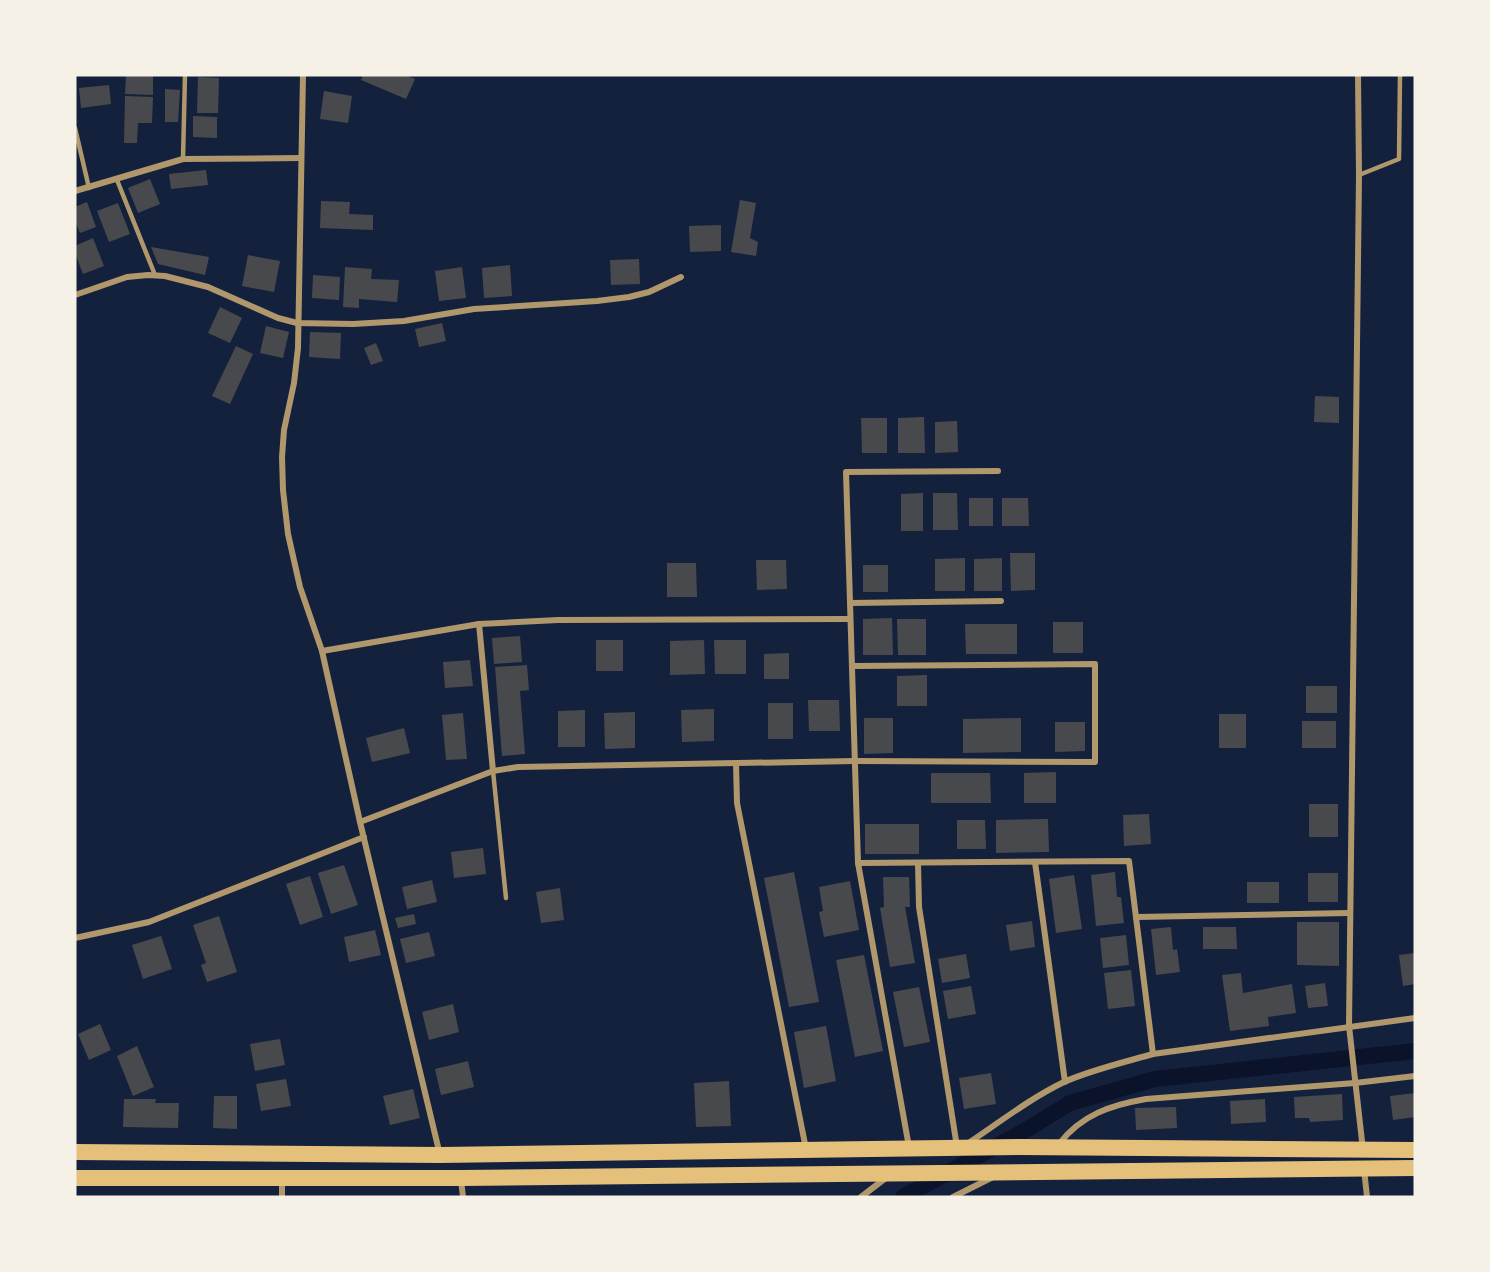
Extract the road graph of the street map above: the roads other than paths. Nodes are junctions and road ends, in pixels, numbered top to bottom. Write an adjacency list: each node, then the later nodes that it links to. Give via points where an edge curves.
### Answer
1 (185, 75): 7 (lane)
2 (303, 75): 6 (street)
3 (1358, 75): 8 (street)
4 (1400, 75): 8 (lane, via 1399,159)
5 (75, 128): 10 (lane)
6 (301, 158): 7 (street); 15 (street)
7 (183, 159): 9 (street)
8 (1359, 175): 32 (street)
9 (117, 180): 10 (street); 12 (lane)
10 (89, 188): 11 (street)
11 (75, 191)
12 (155, 275): 14 (street, via 127,277); 15 (street, via 208,287 261,312)
13 (681, 277): 15 (street, via 649,292 597,302 474,309 404,321)
14 (75, 295)
15 (297, 322): 21 (street, via 295,374 282,448 283,490 300,587)
16 (998, 471): 18 (street, via 846,472)
17 (1001, 601): 18 (street)
18 (850, 603): 19 (street)
19 (850, 619): 20 (street); 22 (street)
20 (479, 624): 21 (street); 25 (street)
21 (322, 651): 26 (street)
22 (852, 666): 23 (street); 23 (street, via 1095,664 1095,762)
23 (855, 761): 24 (street); 29 (street)
24 (736, 763): 25 (street, via 518,767); 44 (street, via 737,803)
25 (493, 771): 26 (street); 31 (lane)
26 (360, 822): 27 (street)
27 (364, 837): 34 (street, via 149,922); 48 (street)
28 (1035, 862): 30 (street); 33 (street, via 1129,861); 39 (street)
29 (858, 863): 30 (street); 41 (street)
30 (918, 863): 42 (street, via 919,907)
31 (506, 898)
32 (1350, 913): 33 (street); 36 (street)
33 (1136, 917): 37 (street)
34 (75, 938)
35 (1415, 1018): 36 (street)
36 (1349, 1026): 37 (street); 40 (street)
37 (1153, 1054): 39 (street)
38 (1415, 1076): 40 (street)
39 (1065, 1082): 42 (street)
40 (1355, 1083): 43 (street, via 1129,1102 1082,1120); 45 (street)
41 (909, 1148): 42 (highway); 44 (highway)
42 (959, 1148): 43 (highway)
43 (1057, 1148): 45 (highway)
44 (806, 1150): 48 (highway)
45 (1363, 1150): 46 (highway)
46 (1415, 1150)
47 (75, 1152): 48 (highway)
48 (440, 1155)
49 (1364, 1168): 50 (highway); 51 (highway); 60 (street)
50 (1415, 1168)
51 (1003, 1172): 52 (highway); 59 (street)
52 (891, 1173): 55 (highway); 58 (street)
53 (75, 1178): 54 (highway)
54 (282, 1178): 55 (highway); 56 (street)
55 (461, 1178): 57 (street)
56 (282, 1197)
57 (463, 1197)
58 (861, 1197)
59 (953, 1197)
60 (1367, 1197)

